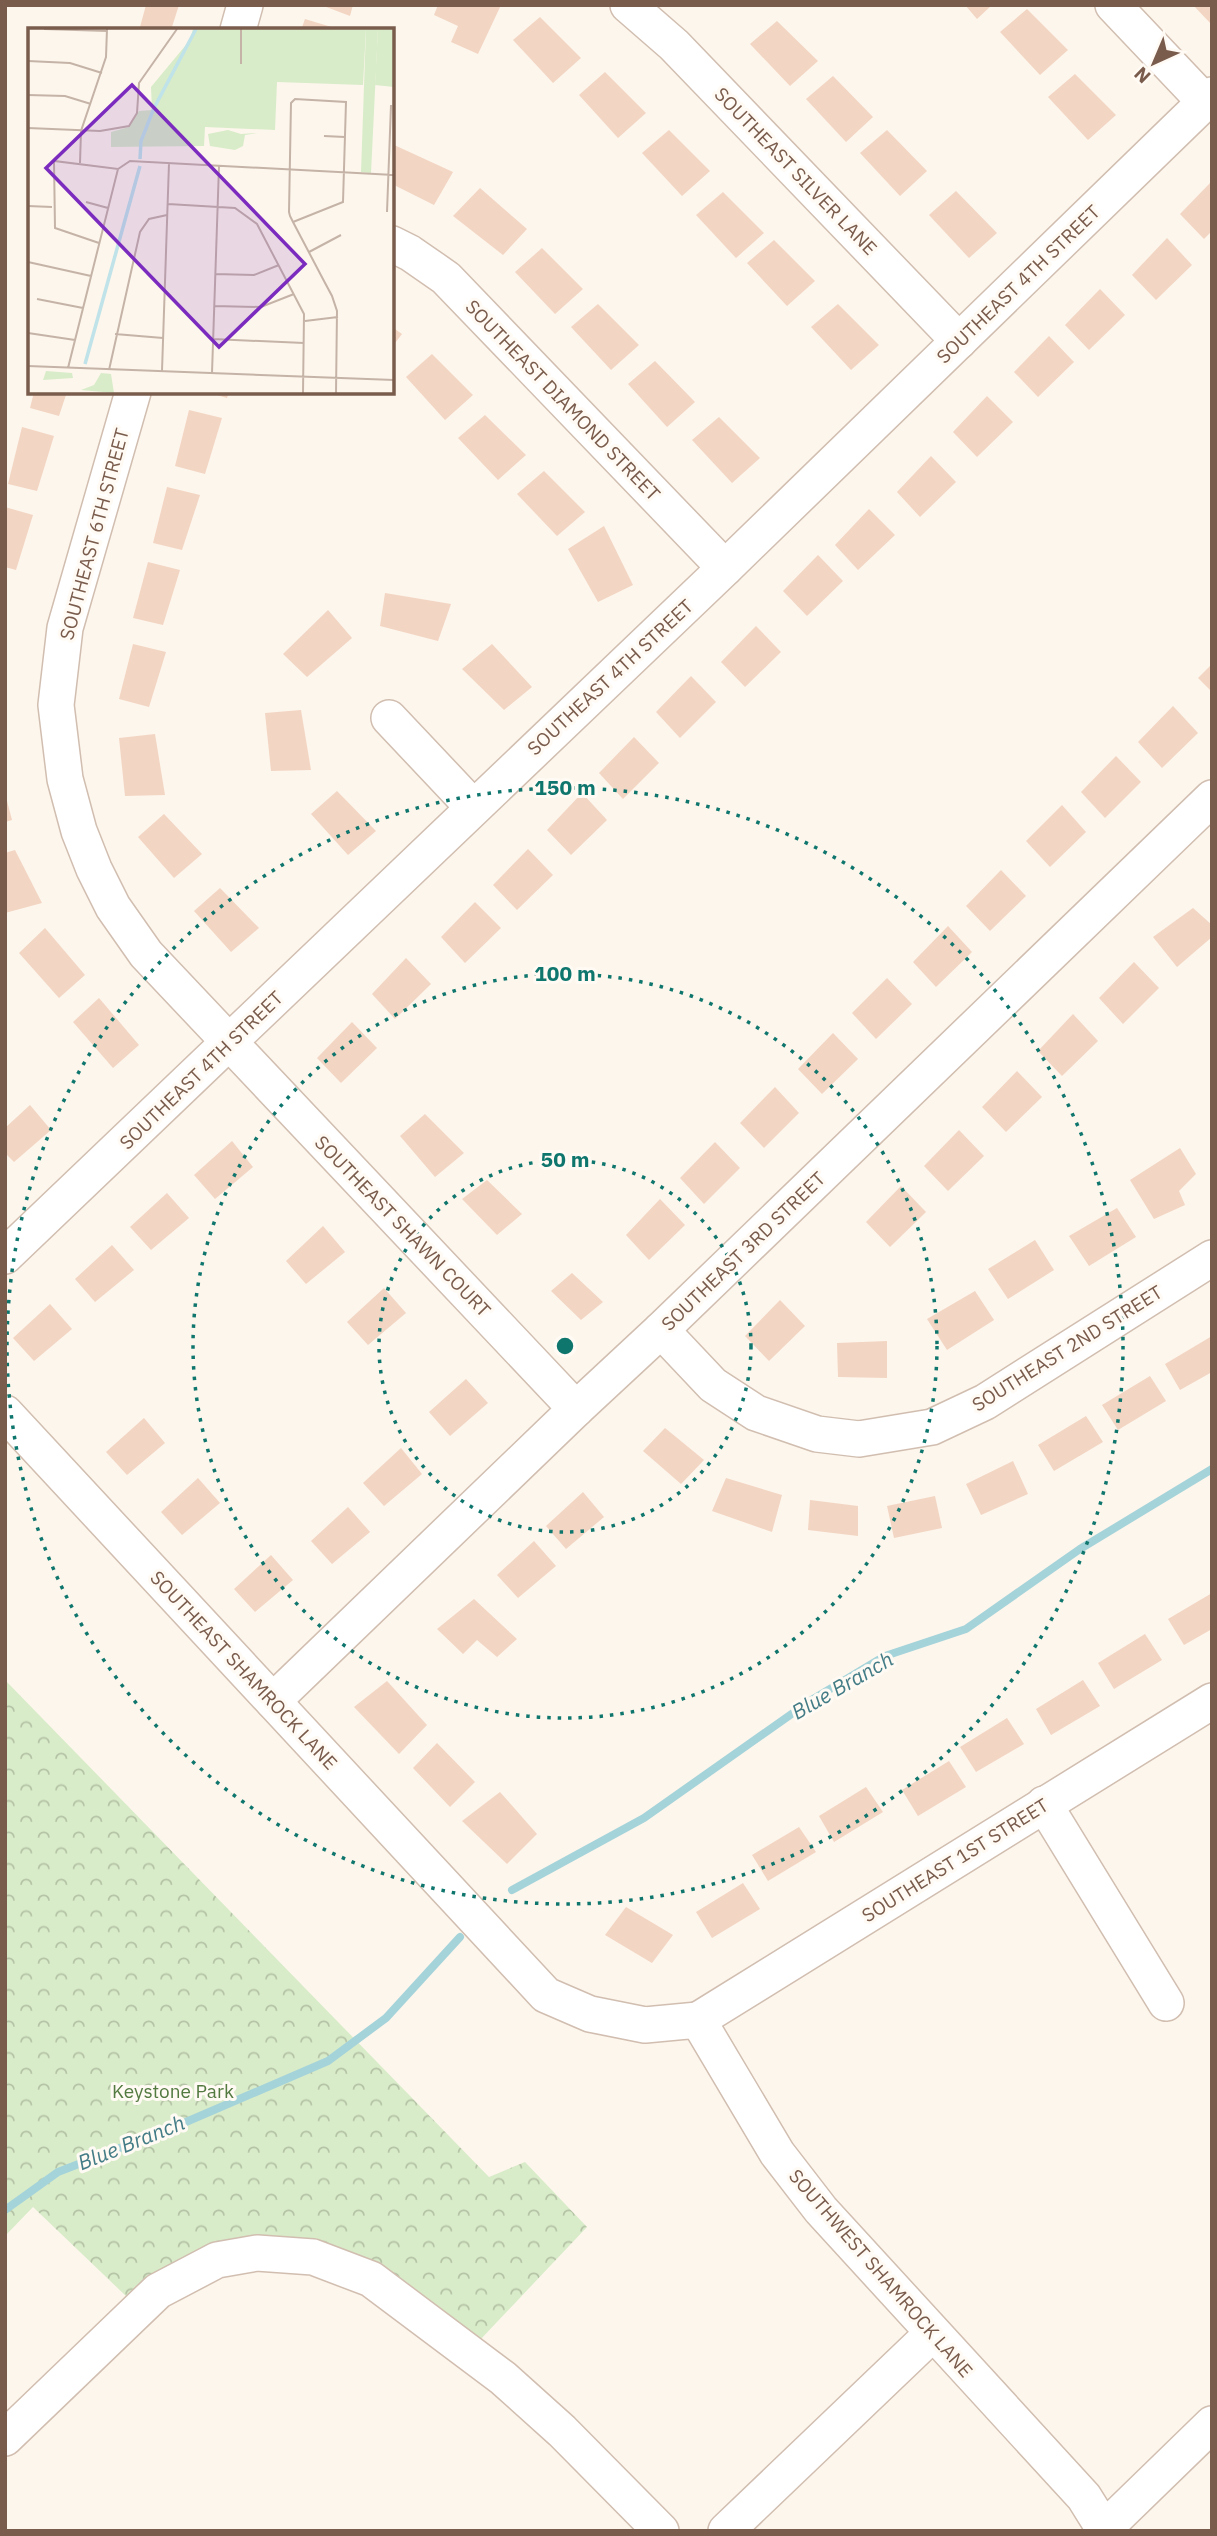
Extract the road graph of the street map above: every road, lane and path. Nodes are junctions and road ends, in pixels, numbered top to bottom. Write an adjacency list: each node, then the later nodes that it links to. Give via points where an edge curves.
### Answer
1 (245, 5): 4 (street)
2 (628, 5): 7 (street, SOUTHEAST SILVER LANE, via 674,45)
3 (1113, 5): 5 (street)
4 (239, 28)
5 (1209, 98): 7 (street, SOUTHEAST 4TH STREET)
6 (394, 245): 9 (street, SOUTHEAST DIAMOND STREET, via 446,278)
7 (959, 341): 9 (street, SOUTHEAST 4TH STREET)
8 (133, 394): 13 (street, SOUTHEAST 6TH STREET, via 65,628 56,705 65,779 79,831 113,907 146,954)
9 (725, 568): 12 (street, SOUTHEAST 4TH STREET)
10 (390, 718): 12 (street)
11 (1212, 798): 16 (street, SOUTHEAST 3RD STREET)
12 (473, 807): 13 (street, SOUTHEAST 4TH STREET)
13 (229, 1044): 14 (street, SOUTHEAST 4TH STREET); 17 (street, SOUTHEAST SHAWN COURT)
14 (5, 1256)
15 (1212, 1258): 16 (street, SOUTHEAST 2ND STREET, via 985,1402 932,1427 859,1439 817,1434 757,1413 713,1385)
16 (662, 1331): 17 (street, SOUTHEAST 3RD STREET)
17 (576, 1409): 19 (street, SOUTHEAST 3RD STREET)
18 (5, 1413): 19 (street, SOUTHEAST SHAMROCK LANE)
19 (273, 1701): 23 (street, SOUTHEAST SHAMROCK LANE, via 547,1995 590,2014 645,2025)
20 (1212, 1701): 21 (street, SOUTHEAST 1ST STREET)
21 (1044, 1804): 22 (street); 23 (street, SOUTHEAST 1ST STREET)
22 (1166, 2003)
23 (698, 2020): 24 (street, SOUTHWEST SHAMROCK LANE, via 777,2153 821,2210)
24 (933, 2333): 25 (street, SOUTHWEST SHAMROCK LANE, via 1084,2497 1104,2529); 28 (street)
25 (1212, 2424)
26 (5, 2438): 27 (street, via 158,2291 217,2260 257,2253 313,2257 371,2279 503,2378)
27 (661, 2531)
28 (726, 2531)

